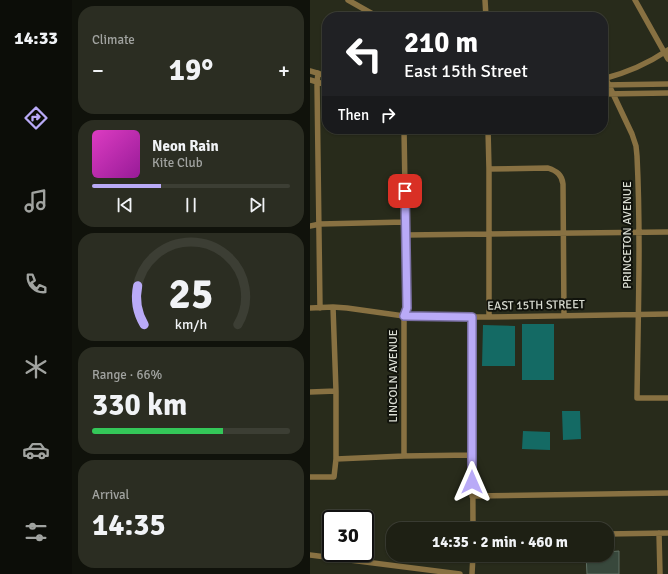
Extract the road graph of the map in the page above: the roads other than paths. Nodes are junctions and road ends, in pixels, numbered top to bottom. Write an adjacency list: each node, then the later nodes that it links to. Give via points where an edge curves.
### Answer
1 (348, 0): 4 (street)
2 (485, 0): 5 (street)
3 (635, 0): 6 (street)
4 (369, 12)
5 (486, 12)
6 (666, 51): 7 (street); 11 (street)
7 (668, 59)
8 (310, 70): 9 (street)
9 (318, 73): 10 (street); 13 (street)
10 (322, 74)
11 (608, 78)
12 (310, 80): 13 (street)
13 (317, 82): 14 (street); 25 (street)
14 (322, 84)
15 (668, 84): 16 (street)
16 (608, 85)
17 (608, 88): 20 (street, PRINCETON AVENUE)
18 (668, 93): 20 (street)
19 (608, 94): 20 (street)
20 (613, 94): 27 (street, PRINCETON AVENUE, via 636,146)
21 (404, 134): 24 (street, LINCOLN AVENUE)
22 (488, 134): 23 (street)
23 (489, 169): 29 (street, via 548,168 559,174 563,184); 31 (street)
24 (405, 222): 25 (street); 30 (street, LINCOLN AVENUE)
25 (320, 224): 26 (street); 34 (street)
26 (310, 226)
27 (639, 232): 28 (street); 29 (street); 35 (street, PRINCETON AVENUE)
28 (668, 232)
29 (563, 233): 31 (street); 38 (street)
30 (406, 235): 31 (street); 37 (street, LINCOLN AVENUE, via 407,308)
31 (489, 235): 40 (street)
32 (333, 307): 34 (street, EAST 15TH STREET); 37 (street, EAST 15TH STREET); 41 (street)
33 (310, 308): 34 (street, EAST 15TH STREET)
34 (320, 308)
35 (639, 314): 36 (street, EAST 15TH STREET); 38 (street, EAST 15TH STREET); 43 (street, PRINCETON AVENUE, via 637,398)
36 (668, 314)
37 (404, 316): 39 (street, EAST 15TH STREET); 44 (street, LINCOLN AVENUE)
38 (564, 316): 40 (street, EAST 15TH STREET)
39 (472, 317): 40 (street, EAST 15TH STREET); 45 (street)
40 (489, 317)
41 (336, 391): 42 (street); 46 (street)
42 (310, 392)
43 (668, 398)
44 (404, 456): 45 (street); 46 (street)
45 (472, 456): 49 (street)
46 (336, 459): 47 (street, via 334,477)
47 (310, 477)
48 (668, 493): 49 (street)
49 (472, 496): 50 (street)
50 (473, 522)
51 (668, 533): 53 (street)
52 (614, 534): 53 (street)
53 (659, 534): 58 (street)
54 (310, 555): 56 (street)
55 (473, 562): 57 (street)
56 (460, 574)
57 (472, 574)
58 (660, 574)

